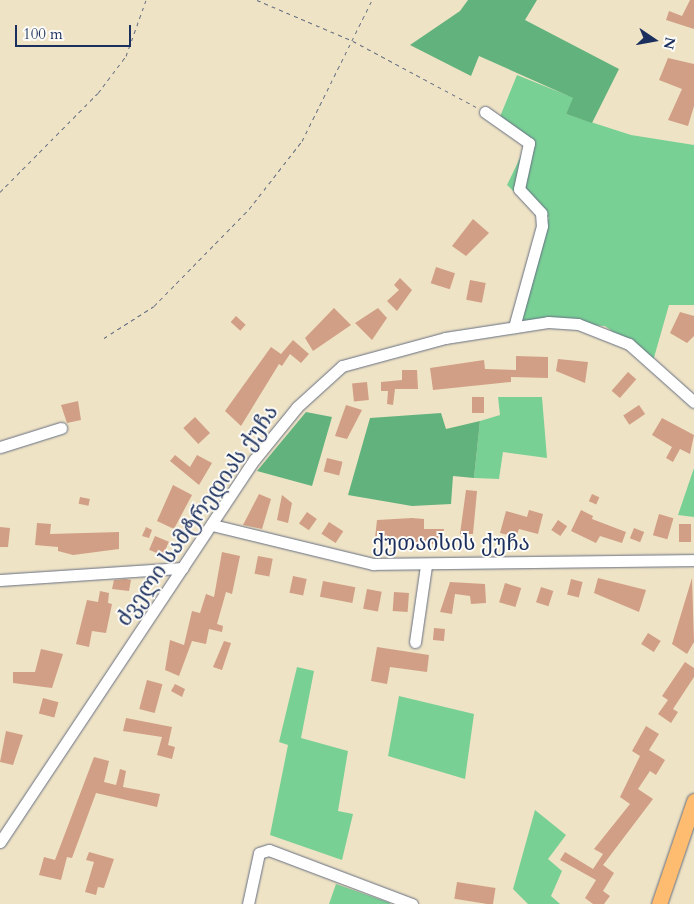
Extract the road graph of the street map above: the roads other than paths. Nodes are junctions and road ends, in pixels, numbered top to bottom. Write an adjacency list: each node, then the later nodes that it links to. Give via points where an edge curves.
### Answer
1 (485, 112): 2 (street, via 528,143 519,190 541,214 542,226)
2 (514, 327): 3 (street, ძველი სამტრედიას ქუჩა, via 578,324 610,333 629,344); 6 (street, ძველი სამტრედიას ქუჩა, via 445,338 342,366 296,407)
3 (694, 402)
4 (61, 428): 5 (street)
5 (0, 447)
6 (212, 525): 8 (street, ქუთაისის ქუჩა, via 372,564); 9 (street, ძველი სამტრედიას ქუჩა)
7 (694, 560): 8 (street, ქუთაისის ქუჩა)
8 (426, 566): 11 (street)
9 (183, 568): 10 (street); 13 (street, ძველი სამტრედიას ქუჩა)
10 (0, 580)
11 (415, 642)
12 (694, 801): 16 (main road)
13 (0, 842)
14 (248, 904): 15 (street, via 259,853 269,850)
15 (412, 904)
16 (659, 904)

